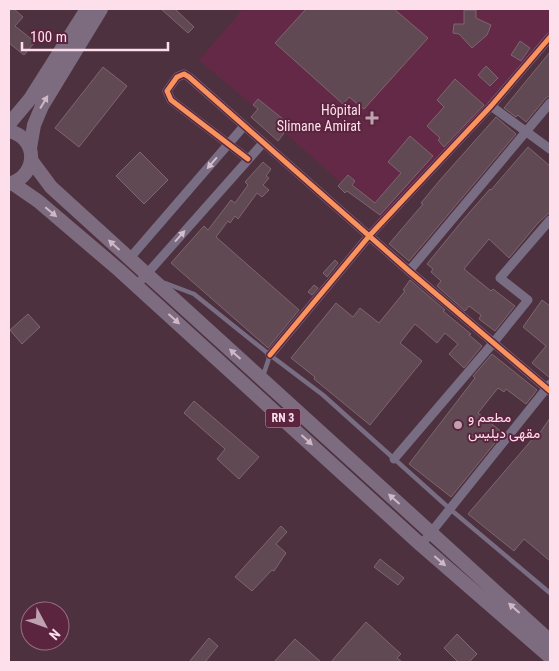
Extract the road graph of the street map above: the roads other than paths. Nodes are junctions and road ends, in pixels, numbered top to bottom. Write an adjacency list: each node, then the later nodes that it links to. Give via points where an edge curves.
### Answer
1 (87, 9): 4 (highway)
2 (101, 9): 15 (highway, one-way to 2, via 34,125 42,106)
3 (550, 37): 6 (street)
4 (30, 99): 7 (highway); 8 (highway)
5 (550, 103): 11 (street)
6 (491, 106): 11 (street); 19 (street)
7 (9, 109)
8 (9, 124)
9 (244, 126): 12 (street); 13 (street); 13 (street, via 189,77 184,74 177,77 167,91 171,100)
10 (9, 131): 15 (highway, via 26,141)
11 (526, 132): 14 (street); 21 (street)
12 (263, 143): 16 (street); 19 (street)
13 (228, 144): 16 (street); 20 (street, one-way to 20)
14 (550, 150)
15 (30, 154): 17 (highway, via 27,172); 20 (highway, RN 3, one-way to 15, via 51,187)
16 (248, 160): 22 (street, one-way to 16)
17 (10, 184): 23 (highway, RN 3, one-way to 23, via 38,201)
18 (550, 220): 24 (street, via 500,278 528,300)
19 (370, 235): 21 (street); 25 (street)
20 (129, 258): 22 (highway, RN 3)
21 (409, 271): 24 (street)
22 (149, 276): 23 (street); 25 (lane, via 194,294); 26 (highway, RN 3, one-way to 22)
23 (137, 285): 31 (highway, RN 3, one-way to 31)
24 (494, 342): 27 (street); 28 (street)
25 (270, 355): 26 (lane); 28 (lane, via 323,394)
26 (262, 379): 30 (highway, RN 3, one-way to 26)
27 (549, 388): 29 (street)
28 (394, 459): 29 (lane)
29 (450, 509): 30 (street); 32 (lane)
30 (431, 533): 31 (street); 33 (highway, RN 3, one-way to 30)
31 (421, 545): 34 (highway, RN 3, one-way to 34)
32 (550, 593)
33 (550, 641)
34 (550, 657)

